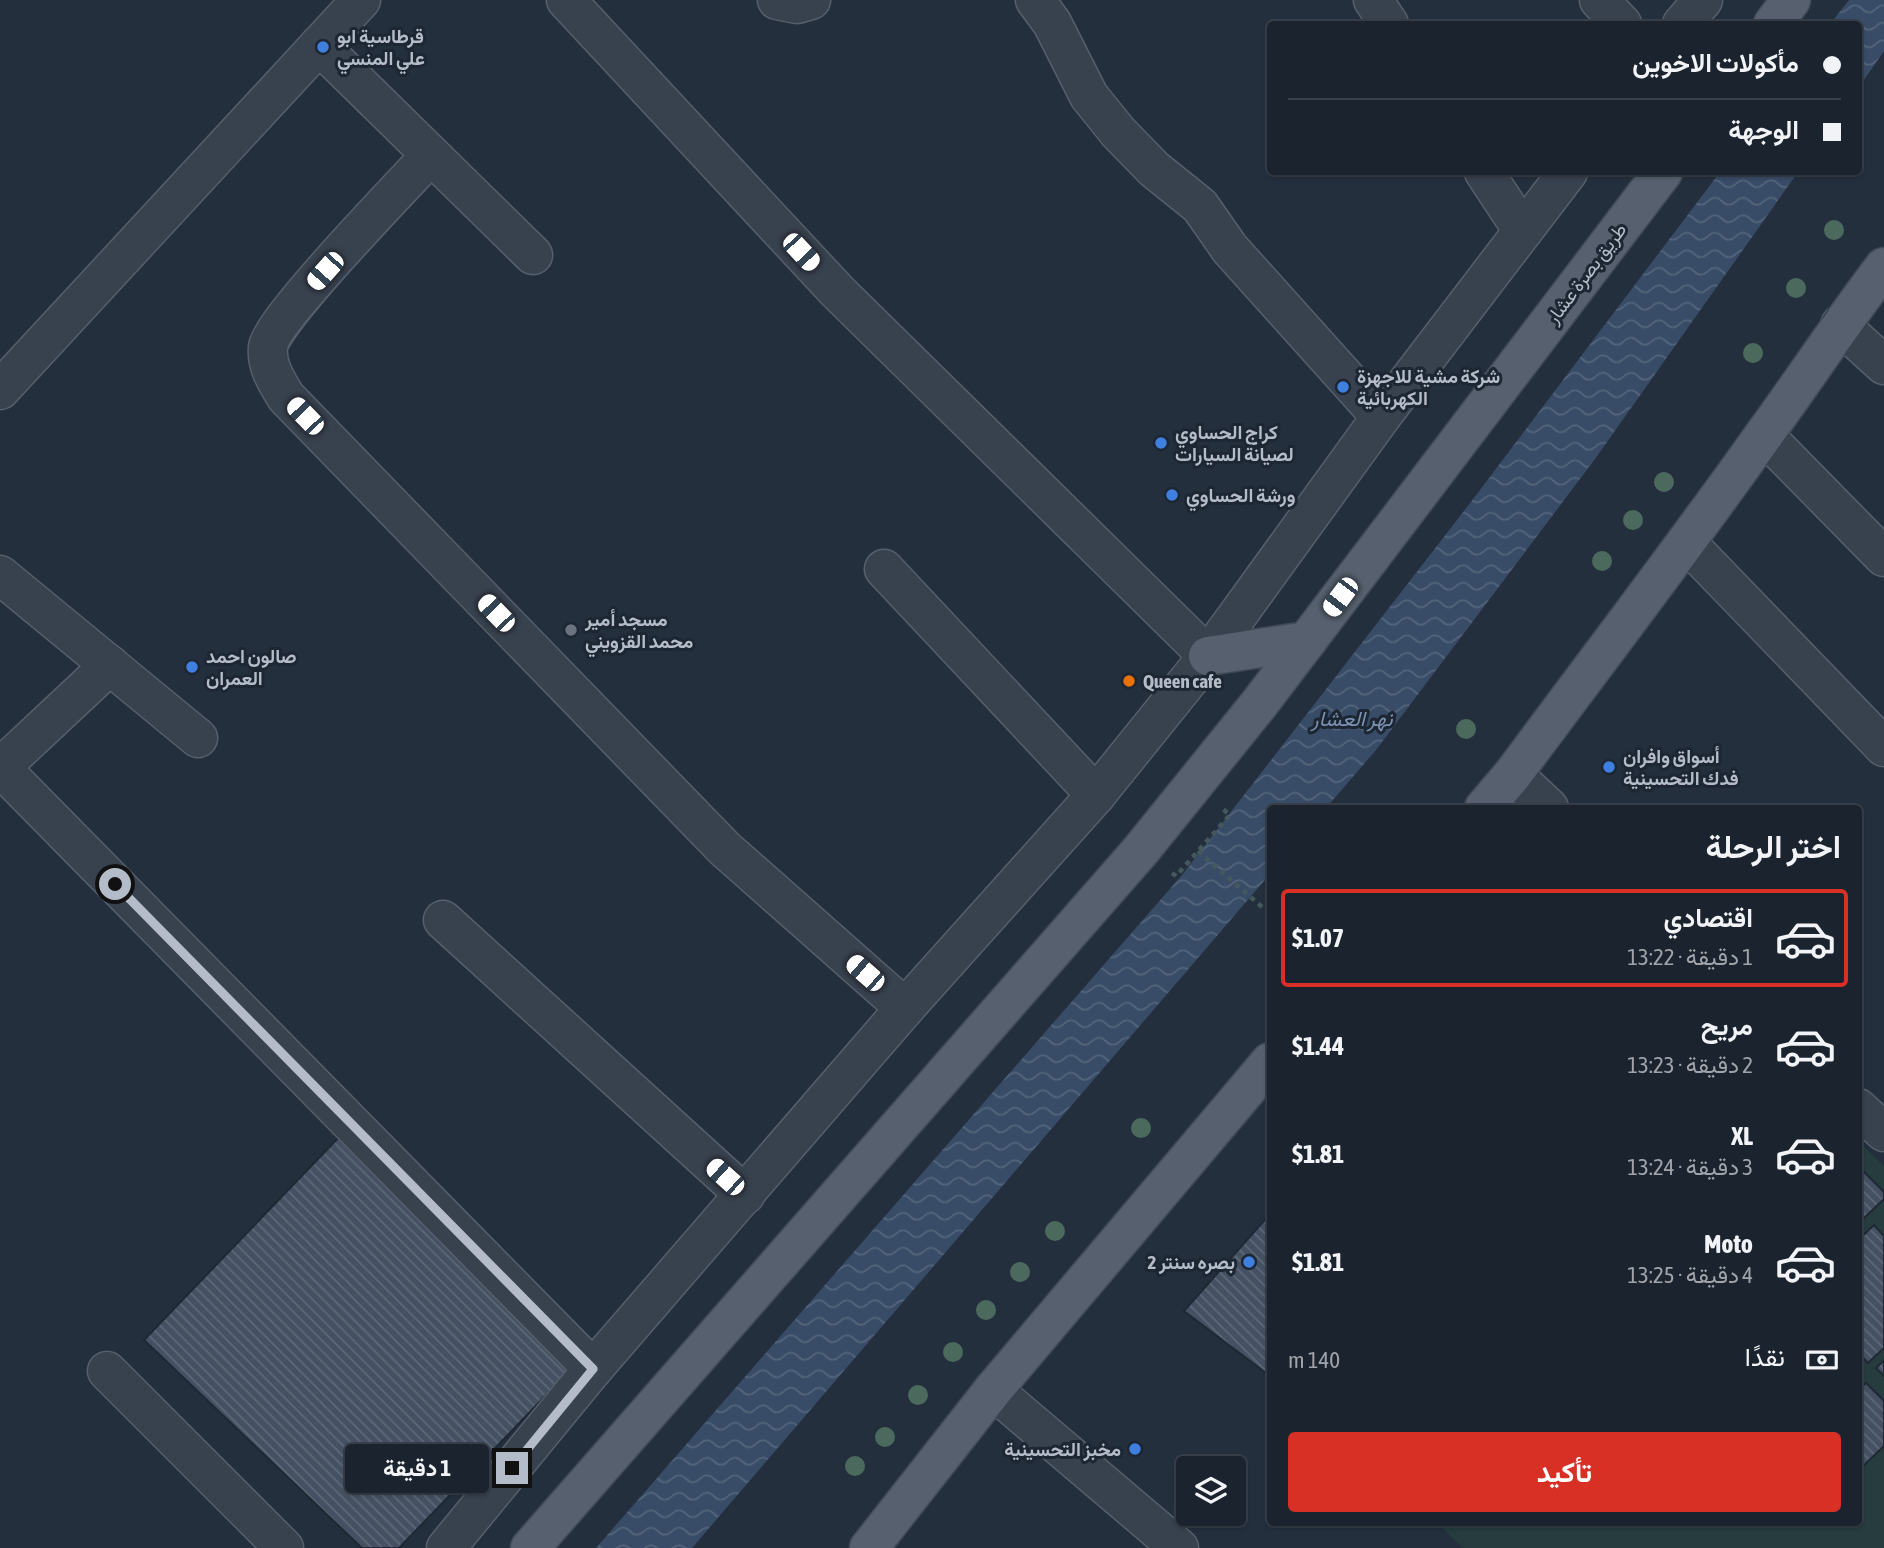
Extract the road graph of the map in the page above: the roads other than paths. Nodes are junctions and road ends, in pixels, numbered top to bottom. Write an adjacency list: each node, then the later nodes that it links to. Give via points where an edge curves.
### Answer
1 (361, 0): 14 (street)
2 (566, 0): 32 (street, via 837,291)
3 (777, 0): 4 (street, via 797,4)
4 (811, 0)
5 (1035, 0): 25 (street, via 1052,23 1089,96 1118,132 1200,206 1230,249)
6 (1373, 0): 10 (street)
7 (1599, 0): 11 (street)
8 (1703, 0): 12 (street)
9 (1791, 0): 13 (main road)
10 (1387, 21)
11 (1619, 21)
12 (1685, 21)
13 (1775, 21)
14 (319, 45): 15 (street); 24 (street)
15 (431, 155): 20 (street); 42 (street, via 289,310 268,345 271,371 286,397 725,849)
16 (1486, 175): 19 (street)
17 (1566, 175): 19 (street)
18 (1661, 175): 31 (main road, طريق بصرة عشار)
19 (1523, 231): 25 (street)
20 (533, 254)
21 (1884, 267): 22 (main road)
22 (1840, 325): 23 (street); 26 (main road)
23 (1884, 365)
24 (5, 376)
25 (1381, 416): 32 (street)
26 (1764, 435): 27 (main road); 28 (street)
27 (1686, 542): 35 (street); 37 (main road)
28 (1884, 557)
29 (884, 569): 38 (street)
30 (0, 575): 33 (street)
31 (1307, 641): 32 (main road); 52 (main road, طريق بصرة عشار, via 1141,850)
32 (1208, 656): 38 (street)
33 (110, 665): 34 (street); 36 (street)
34 (198, 738)
35 (1884, 747)
36 (0, 768): 47 (street)
37 (1513, 774): 39 (main road); 40 (street)
38 (1096, 795): 42 (street)
39 (1487, 805)
40 (1546, 805)
41 (443, 920): 46 (street)
42 (905, 1008): 46 (street)
43 (1267, 1066): 49 (main road)
44 (1862, 1112): 45 (street)
45 (1884, 1132)
46 (746, 1195): 47 (street)
47 (593, 1369): 51 (street)
48 (107, 1371): 50 (street)
49 (993, 1391): 53 (main road); 54 (street)
50 (284, 1548)
51 (446, 1548)
52 (530, 1548)
53 (869, 1548)
54 (1179, 1548)

